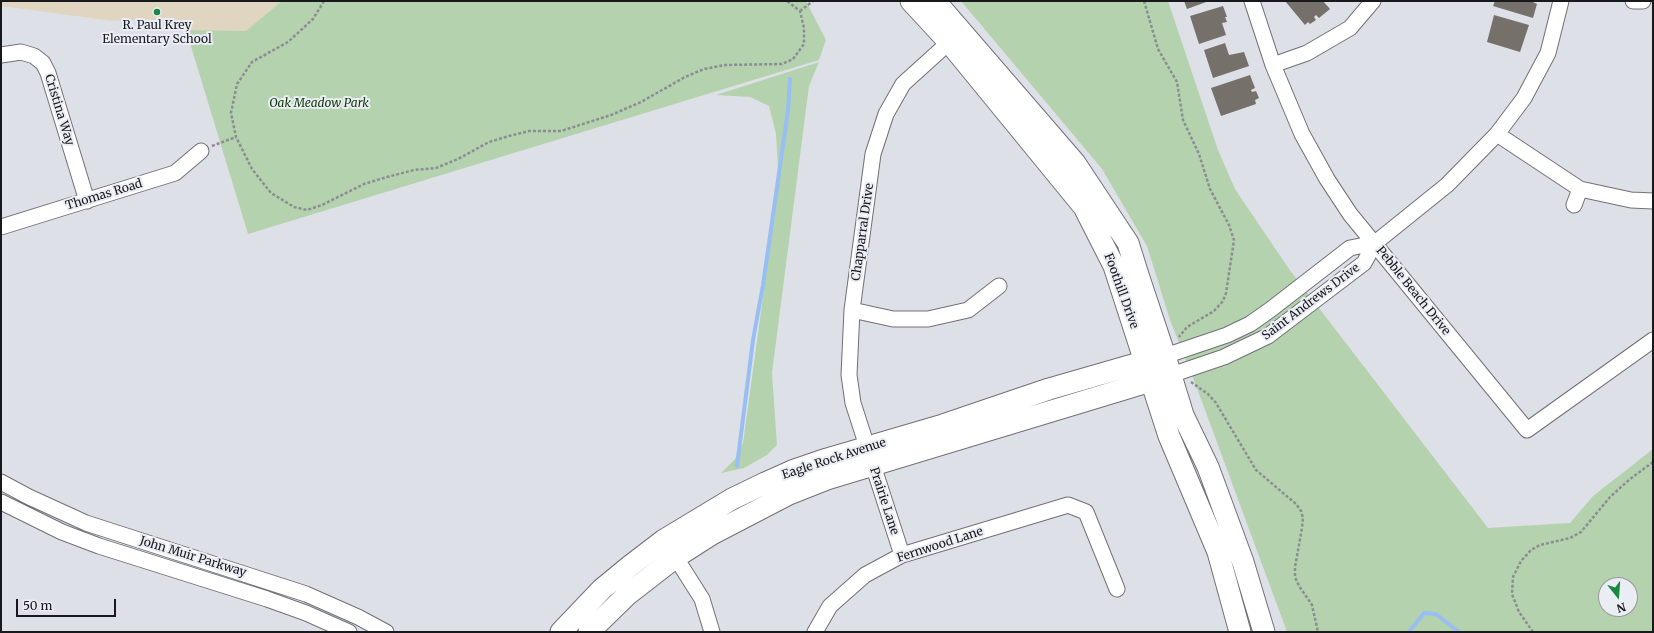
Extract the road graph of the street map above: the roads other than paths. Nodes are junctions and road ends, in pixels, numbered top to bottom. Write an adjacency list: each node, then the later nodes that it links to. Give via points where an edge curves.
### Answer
1 (911, 1): 8 (street, Foothill Drive)
2 (935, 1): 8 (street, Foothill Drive)
3 (1252, 1): 10 (street, Pebble Beach Drive)
4 (1372, 1): 10 (street, via 1350,28 1307,52)
5 (1561, 1): 11 (street, Saint Andrews Drive, via 1548,52 1524,98)
6 (1633, 1): 7 (street)
7 (1643, 1)
8 (955, 36): 20 (street, Chapparral Drive, via 903,84 886,114 873,154); 22 (street, Foothill Drive, via 1076,162 1128,243)
9 (1, 55): 14 (street, Cristina Way, via 21,52 34,56 48,73)
10 (1273, 64): 18 (street, Pebble Beach Drive, via 1302,134 1327,179 1350,214)
11 (1497, 134): 13 (street); 18 (street, Saint Andrews Drive, via 1447,185)
12 (200, 151): 14 (street, Thomas Road, via 175,173)
13 (1580, 189): 15 (street, via 1631,200); 16 (street)
14 (86, 201): 17 (street, Thomas Road)
15 (1653, 201)
16 (1574, 205)
17 (1, 228)
18 (1375, 243): 21 (street, Pebble Beach Drive, via 1527,430); 22 (street, Saint Andrews Drive, via 1350,248 1250,324); 22 (street, Saint Andrews Drive, via 1364,263 1268,336 1224,358)
19 (999, 286): 20 (street, via 968,310 928,319 893,319)
20 (852, 310): 23 (street, Chapparral Drive, via 849,375 853,402)
21 (1653, 340)
22 (1166, 366): 23 (street, Eagle Rock Avenue, via 1049,389 943,424); 35 (street, Foothill Drive, via 1170,436 1218,552); 36 (street, Foothill Drive, via 1183,415 1208,468 1243,562)
23 (870, 456): 26 (street, Eagle Rock Avenue, via 792,471 765,483 732,499); 27 (street, Prairie Lane)
24 (1, 482): 30 (street, John Muir Parkway, via 86,523 306,594)
25 (1, 502): 29 (street, John Muir Parkway, via 62,532 99,546 267,599)
26 (670, 549): 31 (street, Eagle Rock Avenue, via 630,566 602,589); 32 (street, Eagle Rock Avenue); 33 (street, via 702,599)
27 (902, 555): 28 (street, Fernwood Lane, via 1068,505 1086,512); 34 (street, Fernwood Lane, via 859,580 830,606)
28 (1117, 589)
29 (349, 632)
30 (386, 632)
31 (561, 632)
32 (589, 632)
33 (712, 632)
34 (815, 632)
35 (1240, 632)
36 (1264, 632)

